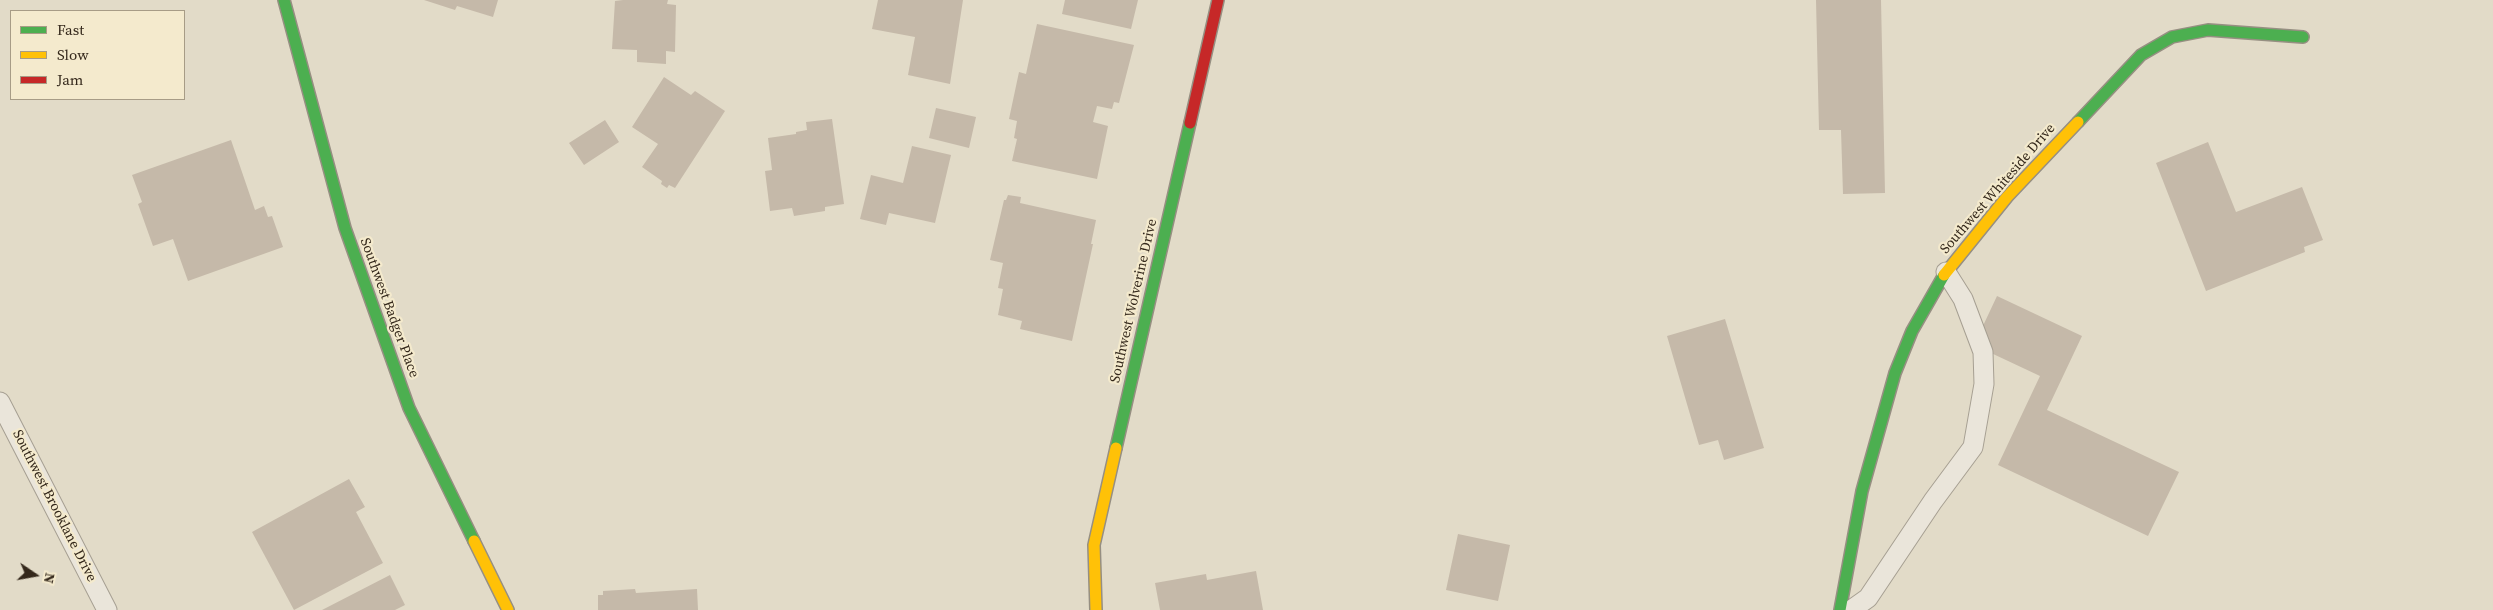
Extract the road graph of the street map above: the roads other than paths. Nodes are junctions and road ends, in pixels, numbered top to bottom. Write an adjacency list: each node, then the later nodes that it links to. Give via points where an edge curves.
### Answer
1 (284, 0): 7 (street, Southwest Badger Place, via 345,228 409,408)
2 (1218, 0): 8 (street, Southwest Wolverine Drive, via 1094,545)
3 (2303, 37): 4 (street, Southwest Whiteside Drive, via 2208,30 2172,37 2141,55 2008,197)
4 (1946, 272): 9 (street, Southwest Whiteside Drive, via 1912,331 1895,373 1862,491); 10 (lane, via 1963,299 1983,352 1984,384 1973,447 1868,598)
5 (0, 402): 6 (lane, Southwest Brooklane Drive)
6 (107, 610)
7 (508, 610)
8 (1096, 610)
9 (1840, 610)
10 (1851, 610)

